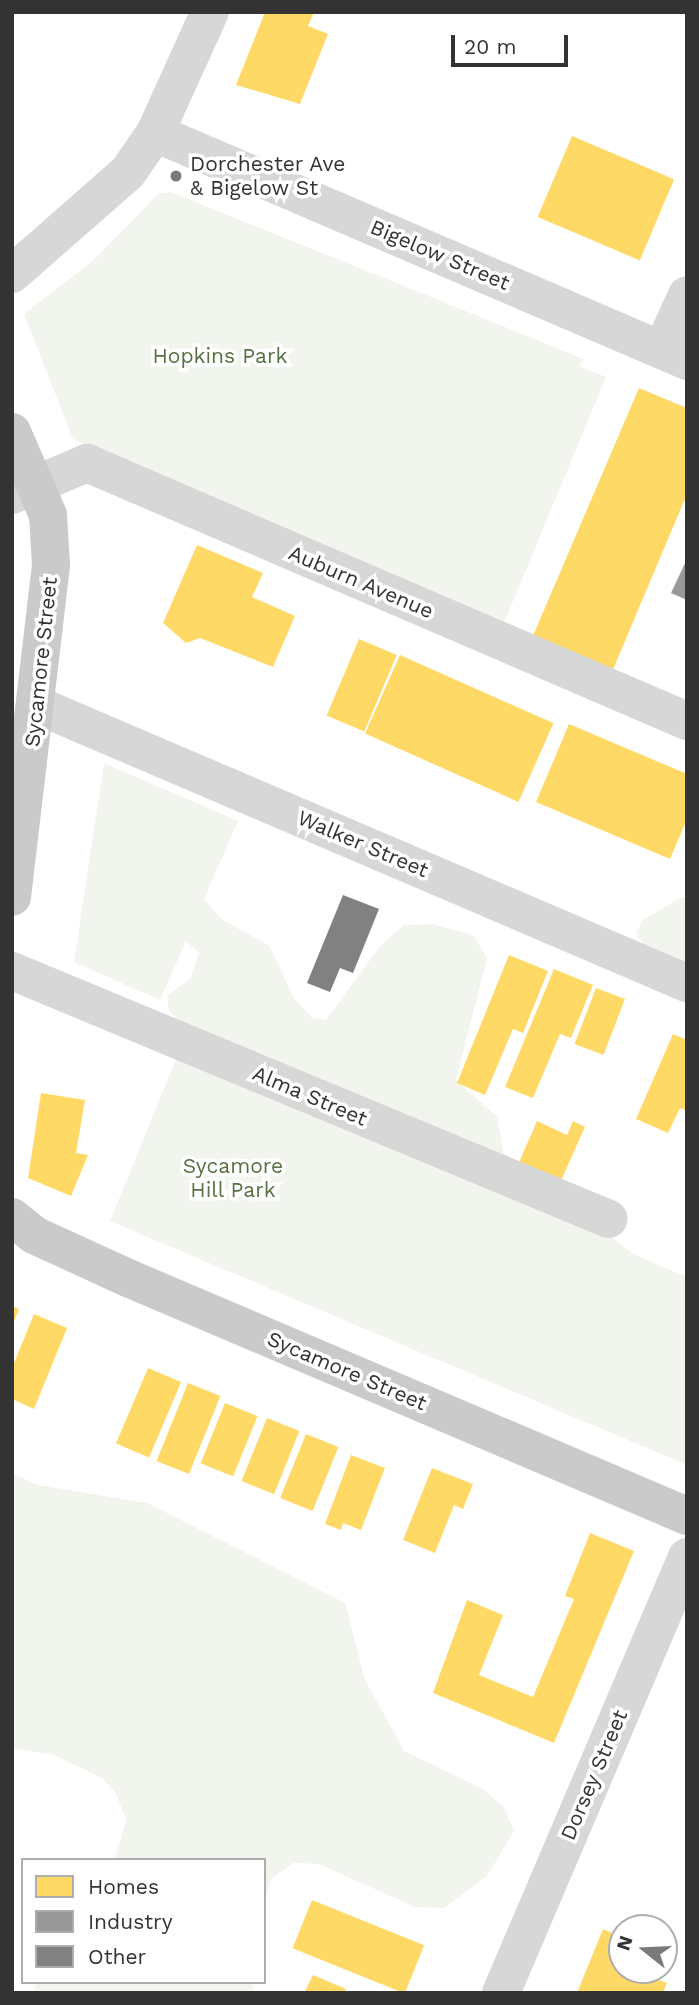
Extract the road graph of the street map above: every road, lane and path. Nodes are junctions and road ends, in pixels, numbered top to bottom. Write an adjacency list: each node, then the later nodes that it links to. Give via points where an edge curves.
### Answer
1 (209, 12): 2 (street)
2 (155, 133): 3 (street, via 128,172); 5 (street, Bigelow Street)
3 (12, 274)
4 (687, 295): 5 (street)
5 (674, 356)
6 (12, 432): 7 (main road, Sycamore Street)
7 (24, 491): 8 (main road, Sycamore Street, via 48,515 51,565); 9 (street, Auburn Avenue, via 88,463)
8 (38, 706): 10 (main road, Sycamore Street); 12 (street, Walker Street)
9 (687, 721)
10 (12, 897)
11 (12, 971): 14 (street, Alma Street)
12 (687, 983)
13 (12, 1217): 15 (main road, Sycamore Street, via 34,1235 128,1278)
14 (609, 1219)
15 (687, 1516)
16 (687, 1557): 17 (street, Dorsey Street)
17 (501, 1993)

